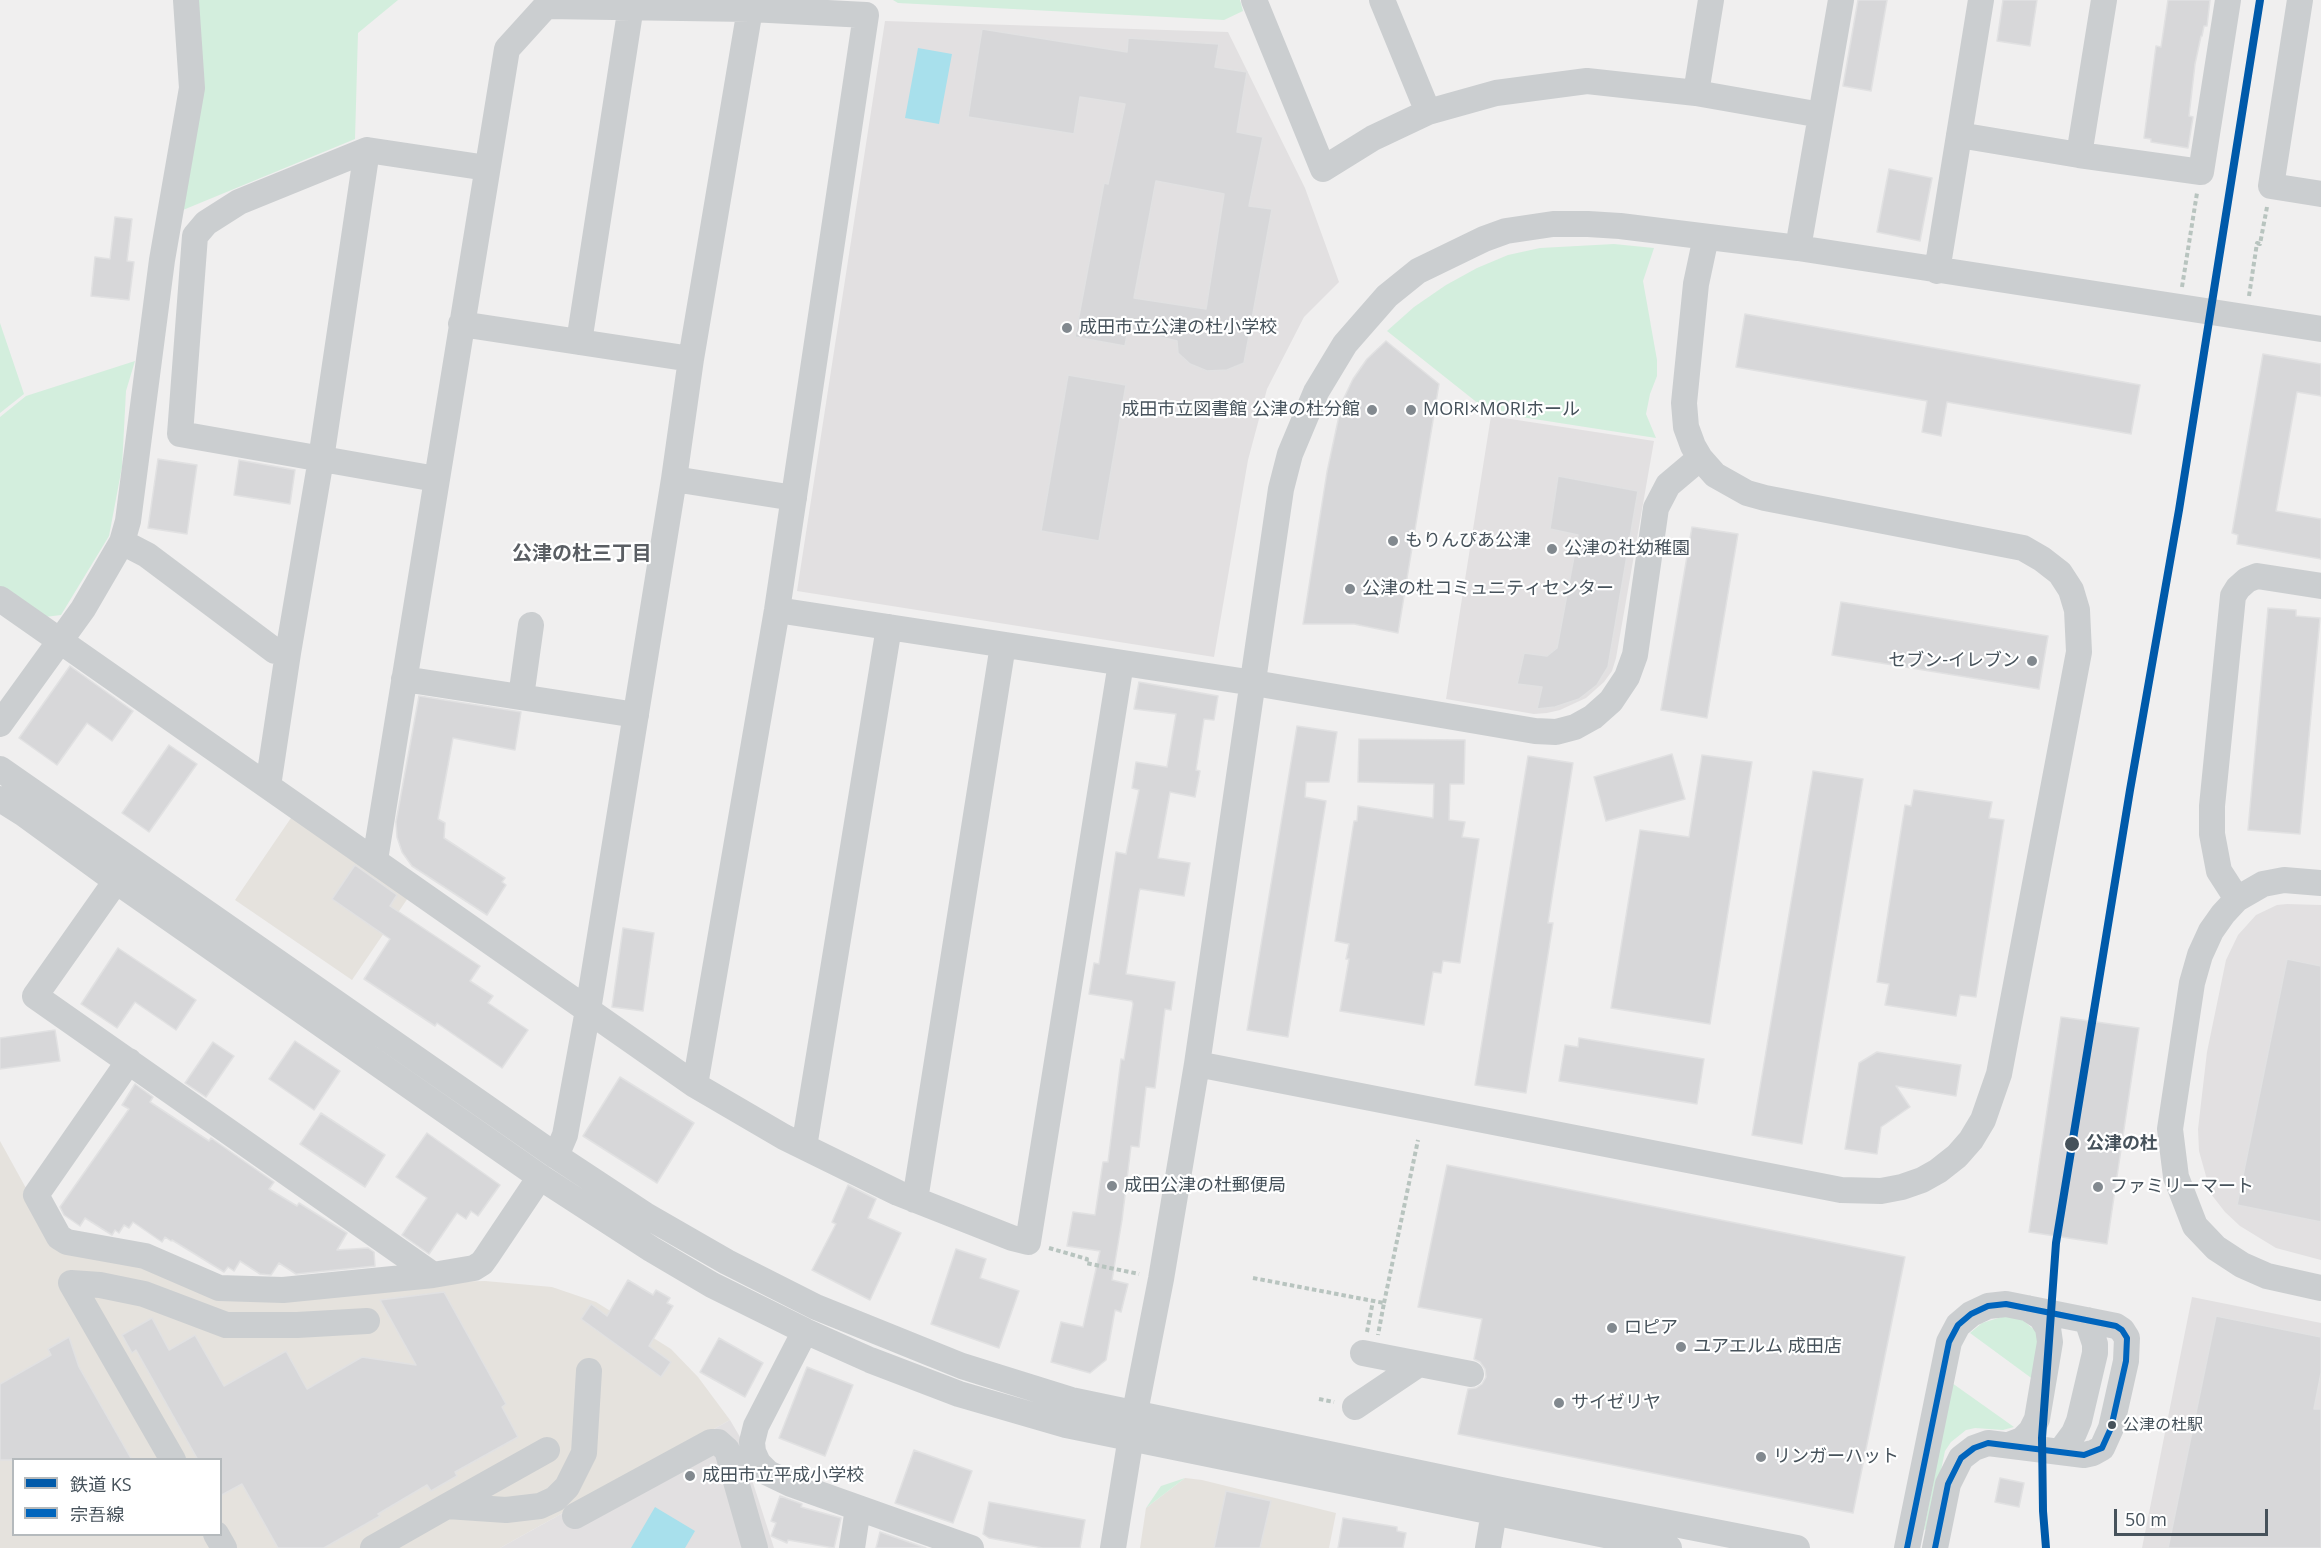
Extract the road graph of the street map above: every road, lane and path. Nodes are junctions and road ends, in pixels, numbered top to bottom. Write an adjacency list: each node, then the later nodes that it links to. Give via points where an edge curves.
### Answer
1 (186, 0): 36 (street, via 192,88 162,260 140,437)
2 (1254, 0): 13 (street, via 1323,169 1373,138)
3 (1382, 0): 13 (street)
4 (1711, 0): 12 (street)
5 (1841, 0): 14 (street)
6 (1982, 0): 15 (street)
7 (2104, 0): 17 (street)
8 (2228, 0): 19 (street)
9 (2300, 0): 20 (street)
10 (631, 6): 11 (street); 18 (street, via 546,6 507,49); 29 (street)
11 (750, 9): 30 (street); 35 (street, via 866,15)
12 (1696, 93): 13 (street, via 1587,81 1496,93); 14 (street)
13 (1428, 112)
14 (1821, 115): 23 (street)
15 (1959, 135): 17 (street); 24 (street)
16 (367, 150): 18 (street); 32 (street); 32 (street, via 239,202 206,223 195,236 180,435)
17 (2079, 155): 19 (street)
18 (487, 168): 27 (street)
19 (2201, 172): 25 (path)
20 (2271, 186): 21 (street); 26 (path)
21 (2321, 194)
22 (1706, 237): 23 (street); 31 (street, via 1696,284 1684,403 1686,427); 47 (street, via 1599,224 1531,226 1506,231 1454,252 1418,271 1387,296 1328,371 1290,454 1281,489)
23 (1798, 249): 24 (street)
24 (1937, 271): 25 (street)
25 (2182, 307): 26 (street)
26 (2244, 308): 28 (street)
27 (461, 324): 29 (street); 34 (street)
28 (2321, 330)
29 (579, 342): 30 (street)
30 (691, 359): 33 (street)
31 (1700, 458): 47 (street, via 1668,485 1656,508 1635,654 1627,678 1611,701 1575,727 1556,732 1535,731); 60 (street, via 1715,475 1747,493 2023,548 2060,573 2071,590 2077,609 2079,652 1999,1074 1983,1120 1971,1140 1957,1156 1922,1180 1881,1191 1841,1190)
32 (321, 459): 34 (street); 44 (street)
33 (674, 478): 35 (street); 49 (street)
34 (436, 479): 46 (street)
35 (794, 498): 39 (street)
36 (122, 542): 42 (street, via 83,609); 44 (street, via 147,555 275,651)
37 (2321, 586): 57 (street, via 2257,576 2247,580 2233,596 2212,834 2219,871)
38 (0, 599): 42 (street)
39 (777, 610): 41 (street); 61 (street)
40 (531, 625): 48 (street)
41 (889, 627): 43 (street); 63 (street)
42 (60, 639): 50 (street); 52 (street)
43 (1003, 645): 45 (street); 66 (street)
44 (288, 653): 52 (street)
45 (1121, 663): 47 (street); 67 (street)
46 (404, 679): 48 (street); 54 (street)
47 (1254, 683): 60 (street)
48 (521, 698): 49 (street)
49 (636, 715): 58 (street)
50 (0, 724)
51 (0, 769): 64 (street)
52 (268, 786): 54 (street)
53 (0, 799): 55 (street)
54 (375, 860): 58 (street)
55 (116, 881): 59 (street, via 36,996); 65 (street)
56 (2321, 884): 57 (street, via 2284,880 2263,884)
57 (2237, 899): 71 (street, via 2211,931 2192,984 2170,1129 2176,1177 2195,1226 2216,1248 2241,1266 2267,1276)
58 (588, 1010): 61 (street); 64 (street, via 565,1135)
59 (129, 1061): 69 (street); 69 (street, via 36,1196 59,1238 145,1256 219,1288 284,1290)
60 (1197, 1064): 84 (street)
61 (695, 1084): 63 (street)
62 (1418, 1140): 73 (path)
63 (804, 1147): 66 (street)
64 (556, 1156): 84 (street, via 647,1216 816,1307 962,1366 1071,1400)
65 (540, 1177): 69 (street, via 482,1263 466,1271); 78 (street, via 651,1250)
66 (915, 1200): 67 (street)
67 (1028, 1242): 68 (path, via 1087,1259 1086,1263)
68 (1139, 1274)
69 (433, 1275)
70 (1253, 1278): 72 (path)
71 (2321, 1288)
72 (1373, 1301): 73 (path); 74 (path)
73 (1384, 1303): 79 (path)
74 (1371, 1308)
75 (2027, 1308): 76 (street); 87 (street, via 2041,1317 2050,1342 2037,1419 2022,1440); 104 (street, via 1988,1306 1958,1325 1949,1342)
76 (2077, 1318): 90 (street, via 2066,1337 2050,1417); 90 (street, via 2122,1330 2127,1338 2126,1360 2111,1428 2102,1448 2084,1455)
77 (368, 1321): 91 (street, via 226,1325 144,1294 71,1283)
78 (805, 1331): 85 (street, via 959,1394); 86 (street, via 756,1426)
79 (1370, 1345): 80 (street)
80 (1419, 1364): 82 (street); 83 (street)
81 (588, 1371): 92 (street, via 584,1453 567,1487 555,1499 540,1506 506,1510)
82 (1471, 1374)
83 (1355, 1407)
84 (1135, 1412): 85 (street); 103 (street)
85 (1131, 1439): 94 (street); 101 (street)
86 (752, 1442): 89 (street); 93 (street, via 758,1463 768,1473)
87 (2009, 1445): 90 (street); 105 (street, via 1988,1443 1961,1458 1948,1484)
88 (547, 1450): 92 (street)
89 (727, 1450): 95 (street, via 718,1442 711,1442); 98 (street)
90 (2049, 1451)
91 (172, 1458)
92 (447, 1506): 97 (street)
93 (858, 1508): 99 (street); 100 (street)
94 (1494, 1512): 96 (street); 102 (street)
95 (575, 1516)
96 (1657, 1547)
97 (374, 1548)
98 (755, 1548)
99 (852, 1548)
100 (971, 1548)
101 (1113, 1548)
102 (1488, 1548)
103 (1797, 1548)
104 (1907, 1548)
105 (1935, 1548)

